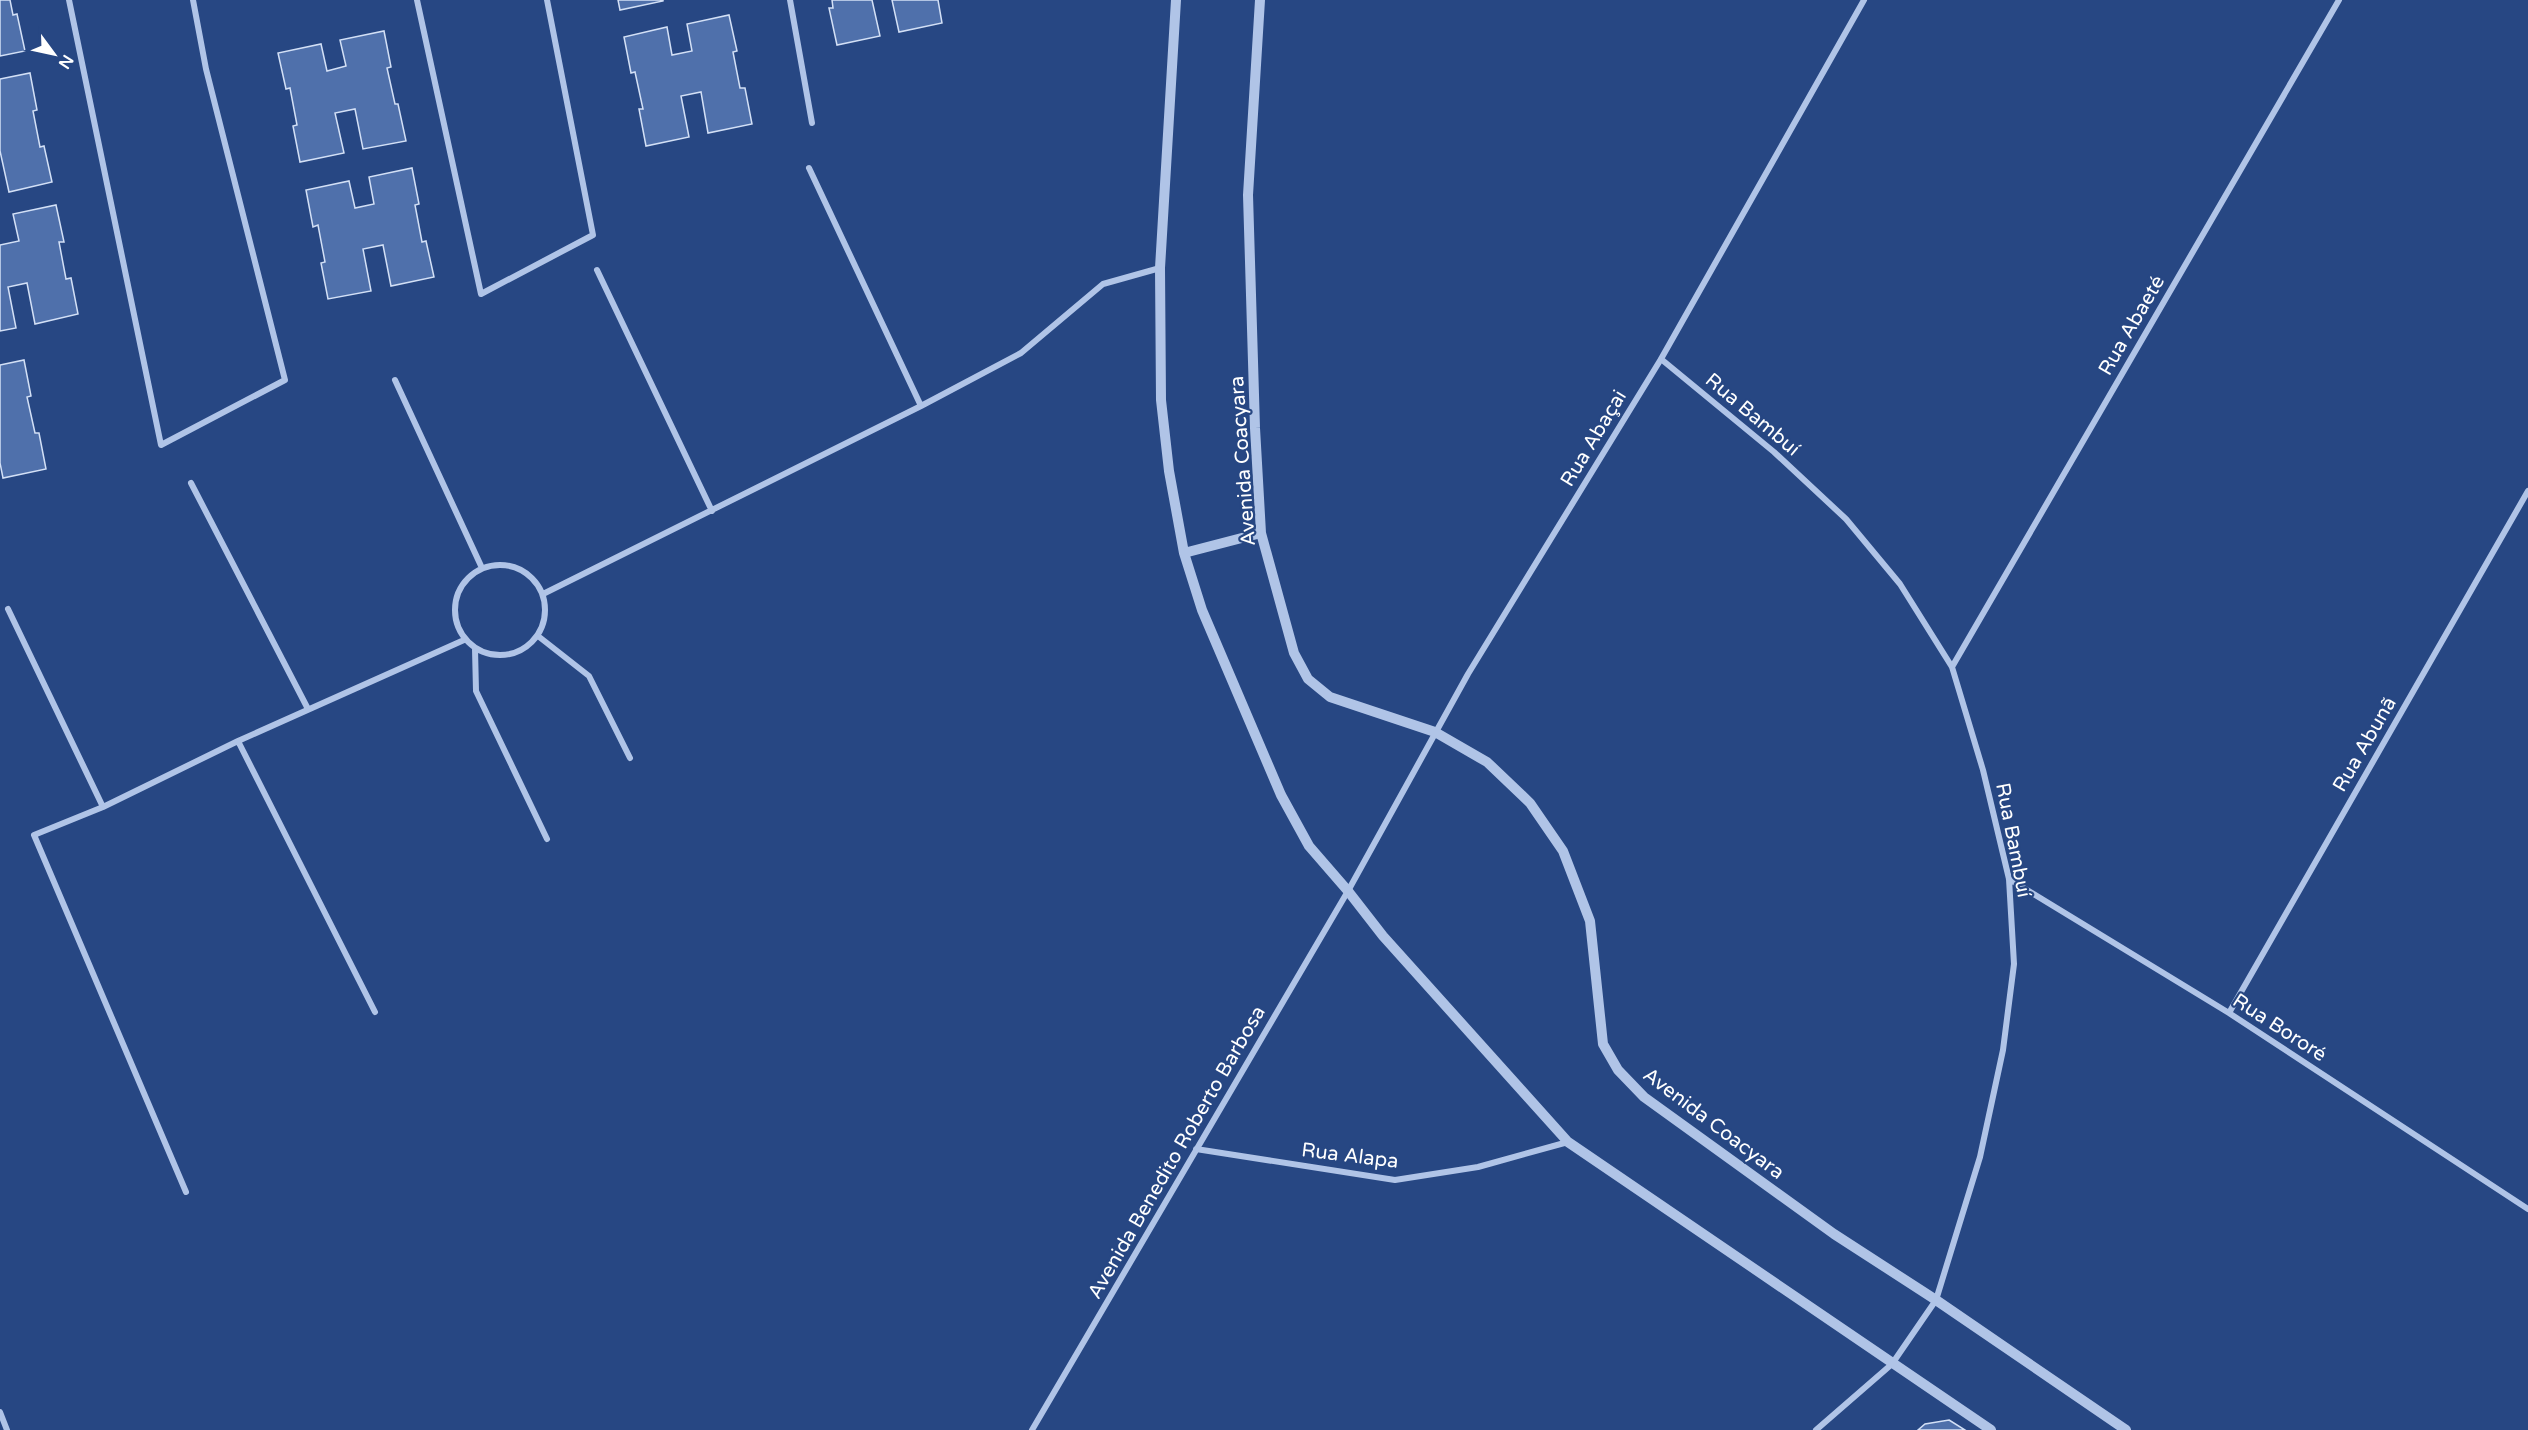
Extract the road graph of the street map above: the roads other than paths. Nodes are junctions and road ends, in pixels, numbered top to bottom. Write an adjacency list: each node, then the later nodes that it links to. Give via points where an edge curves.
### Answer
1 (69, 0): 2 (street, via 161,445 285,380 206,69)
2 (193, 0)
3 (417, 0): 4 (street, via 481,294 593,235)
4 (547, 0)
5 (790, 0): 10 (street)
6 (1176, 0): 12 (street)
7 (1260, 0): 20 (street, Avenida Coacyara, via 1248,195)
8 (1864, 0): 14 (street, Rua Abaçai)
9 (2339, 0): 28 (street, Rua Abaeté)
10 (812, 123)
11 (809, 168): 16 (street)
12 (1160, 268): 16 (street, via 1103,284 1020,352); 21 (street, via 1161,400)
13 (597, 270): 19 (street)
14 (1661, 359): 28 (street, Rua Bambuí, via 1774,452 1846,519 1900,584); 30 (street, Rua Abaçai)
15 (395, 380): 22 (street)
16 (921, 406): 19 (street)
17 (191, 483): 29 (street)
18 (2528, 491): 38 (street, Rua Abunã)
19 (711, 511): 23 (street)
20 (1261, 533): 21 (street); 30 (street, Avenida Coacyara, via 1294,653 1308,680 1330,697)
21 (1184, 553): 36 (street, via 1202,610 1281,795 1308,846)
22 (482, 568): 23 (street, via 511,565 524,571); 26 (street, via 467,577 458,591 456,625)
23 (543, 594): 25 (street, via 545,615)
24 (8, 609): 33 (street)
25 (538, 636): 27 (street, via 528,646 502,656); 32 (street, via 589,676)
26 (464, 640): 27 (street); 29 (street)
27 (475, 649): 34 (street, via 476,691)
28 (1952, 667): 35 (street, Rua Bambuí, via 1983,770)
29 (308, 709): 31 (street)
30 (1435, 732): 36 (street, Rua Abaçai); 43 (street, Avenida Coacyara, via 1487,762 1530,803 1563,851 1590,921 1603,1044 1618,1070 1644,1097 1834,1234)
31 (238, 741): 33 (street); 37 (street)
32 (630, 758)
33 (103, 807): 41 (street, via 34,835)
34 (547, 839)
35 (2009, 879): 38 (street, Rua Bororé); 43 (street, Rua Bambuí, via 2014,964 2003,1050 1980,1157)
36 (1348, 891): 39 (street, via 1383,936); 40 (street, Avenida Benedito Roberto Barbosa)
37 (375, 1012)
38 (2229, 1013): 42 (street, Rua Bororé)
39 (1568, 1142): 40 (street, Rua Alapa, via 1478,1167 1395,1180); 44 (street)
40 (1196, 1149): 47 (street, Avenida Benedito Roberto Barbosa)
41 (186, 1192)
42 (2528, 1209)
43 (1936, 1300): 44 (street, Rua Bambuí); 50 (street, Avenida Coacyara)
44 (1892, 1364): 48 (street, Rua Bambuí); 49 (street)
45 (0, 1412): 46 (street)
46 (8, 1430)
47 (1032, 1430)
48 (1816, 1430)
49 (1991, 1430)
50 (2126, 1430)

